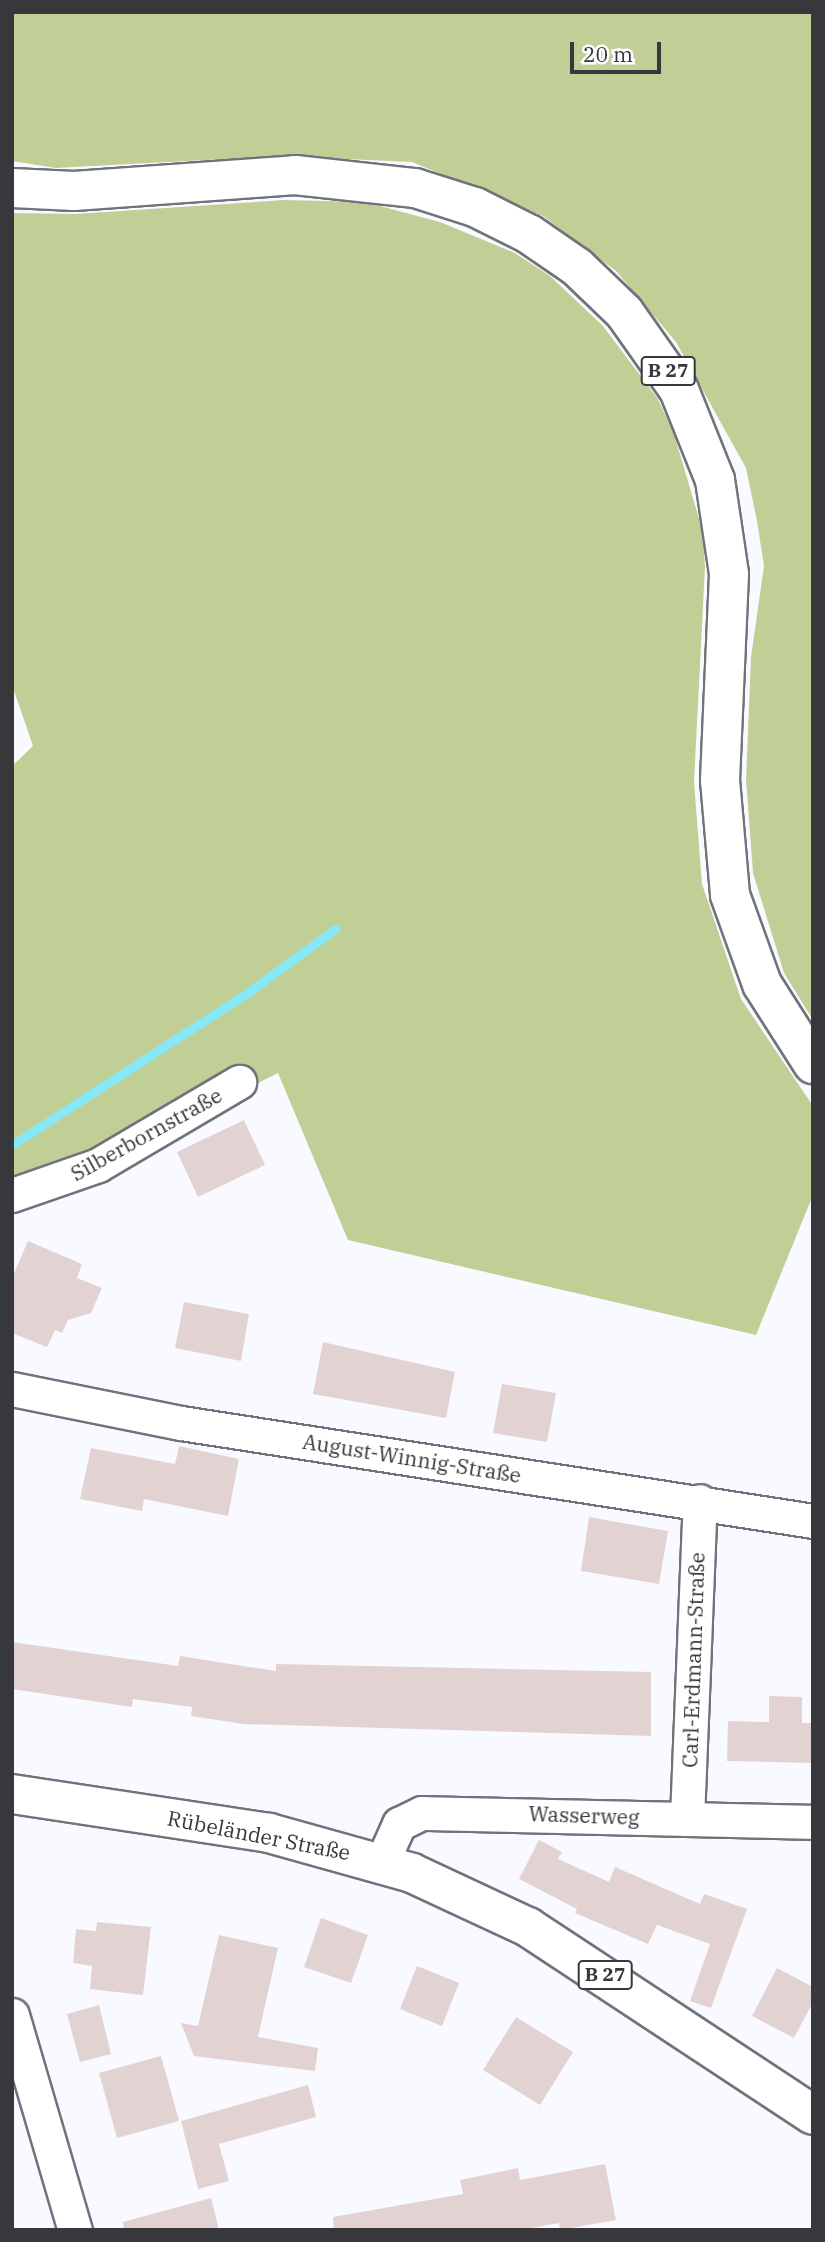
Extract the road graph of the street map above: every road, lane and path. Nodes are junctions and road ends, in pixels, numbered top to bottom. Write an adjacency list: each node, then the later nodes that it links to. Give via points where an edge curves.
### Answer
1 (12, 188): 2 (main road, B 27, via 74,191 295,175 415,188 475,208 529,234 577,267 624,312 679,390 715,480 729,574 720,780 730,895 762,984)
2 (813, 1064)
3 (239, 1082): 4 (street, Silberbornstraße, via 98,1165)
4 (12, 1195)
5 (12, 1389): 6 (street, August-Winnig-Straße, via 181,1423)
6 (700, 1501): 7 (street, August-Winnig-Straße); 9 (street, Carl-Erdmann-Straße)
7 (813, 1521)
8 (12, 1794): 11 (main road, Rübeländer Straße / B 27, via 269,1833)
9 (687, 1819): 10 (street, Wasserweg); 11 (street, Wasserweg, via 422,1813 399,1824)
10 (813, 1822)
11 (382, 1862): 13 (main road, Rübeländer Straße / B 27, via 455,1890 528,1927)
12 (12, 2015): 14 (street)
13 (813, 2115)
14 (75, 2230)

